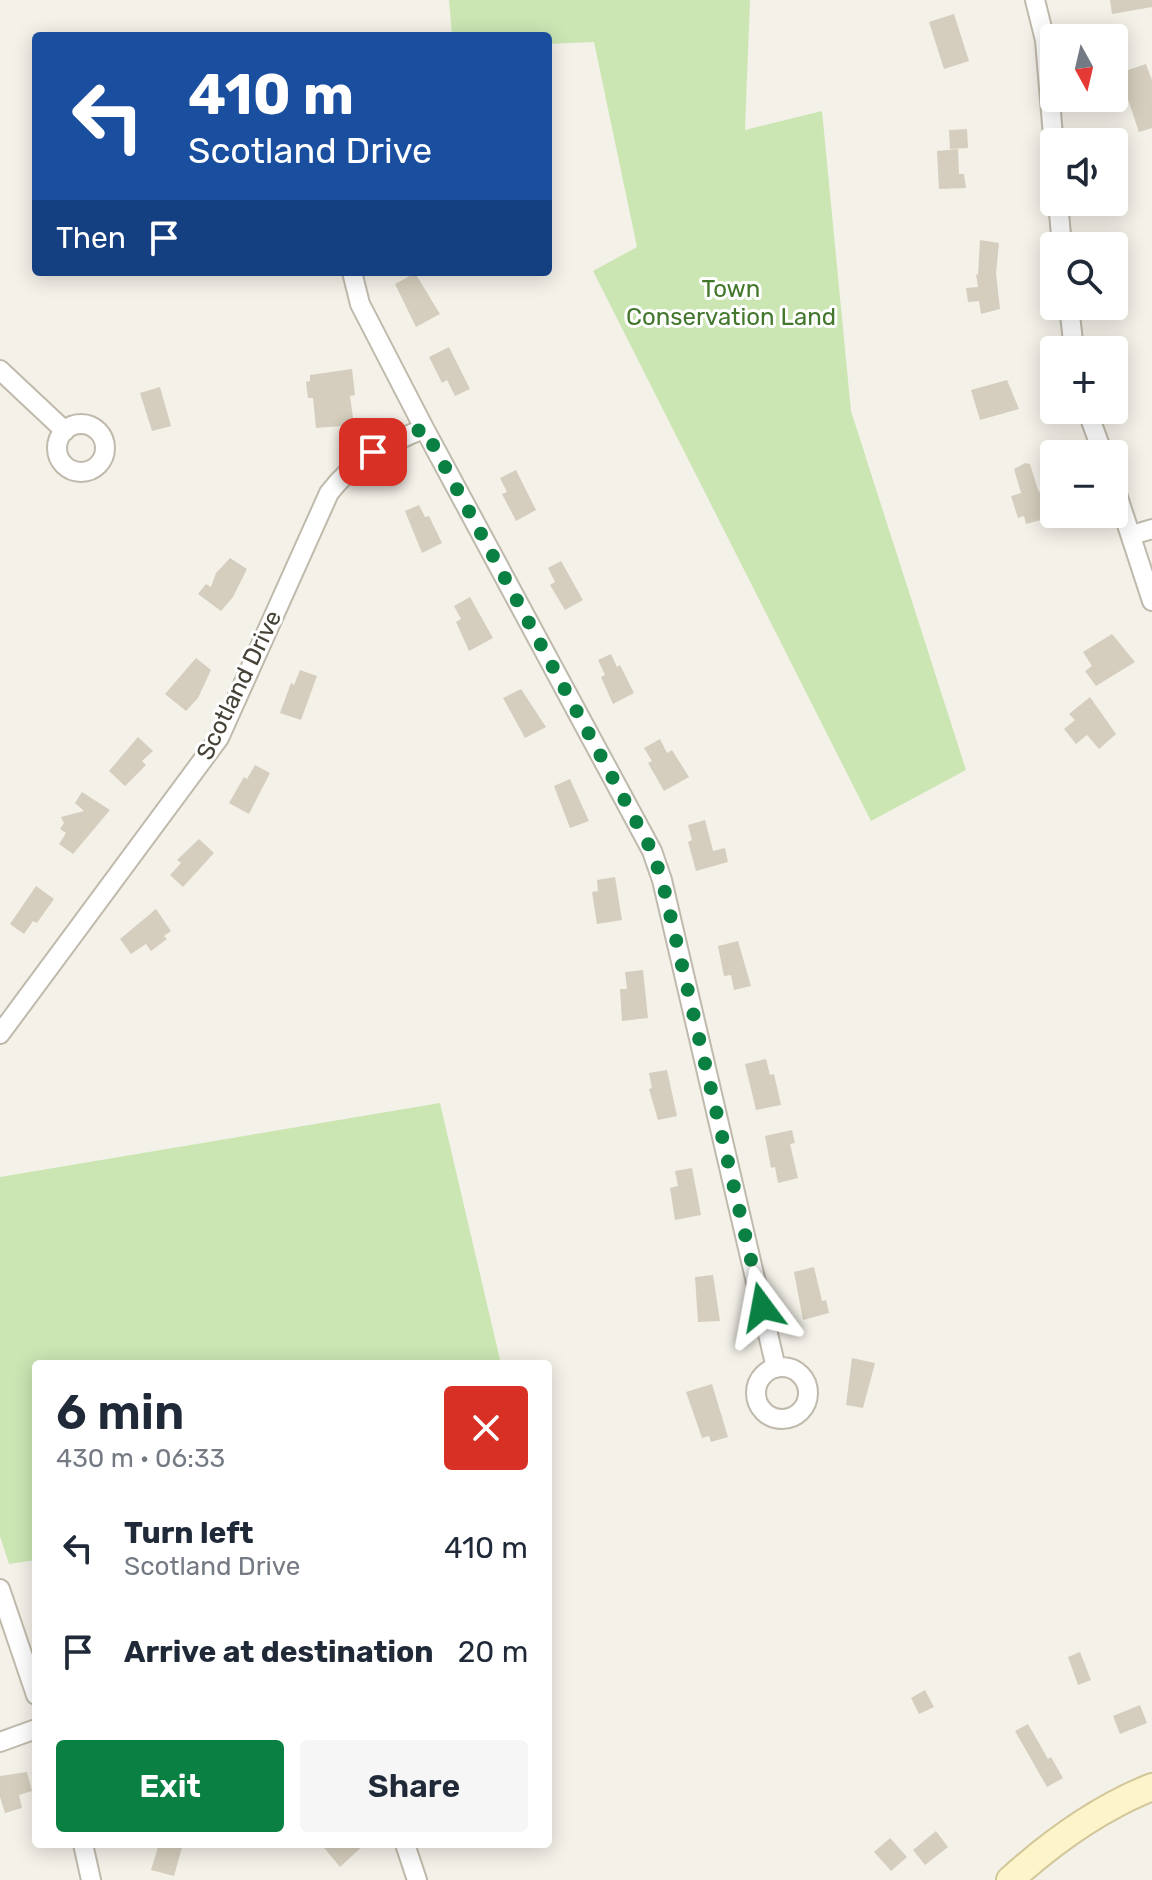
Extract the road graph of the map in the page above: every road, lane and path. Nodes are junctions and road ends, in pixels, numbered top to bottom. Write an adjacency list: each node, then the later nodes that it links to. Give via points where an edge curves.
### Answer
1 (1035, 0): 2 (street, via 1045,40)
2 (1052, 128)
3 (353, 276): 5 (street, via 360,304)
4 (0, 370): 6 (street)
5 (424, 428): 11 (street, Scotland Drive, via 360,460 329,493 219,738); 12 (street, via 652,851)
6 (65, 431)
7 (1128, 524): 9 (street)
8 (1152, 529): 9 (street)
9 (1132, 535): 10 (street)
10 (1152, 601)
11 (0, 1034)
12 (776, 1368)
13 (0, 1589): 14 (street)
14 (32, 1683)
15 (32, 1730): 16 (street)
16 (0, 1742)
17 (1152, 1787): 22 (main road, via 1049,1845)
18 (84, 1848): 20 (street)
19 (406, 1848): 21 (street)
20 (91, 1880)
21 (417, 1880)
22 (1010, 1880)

